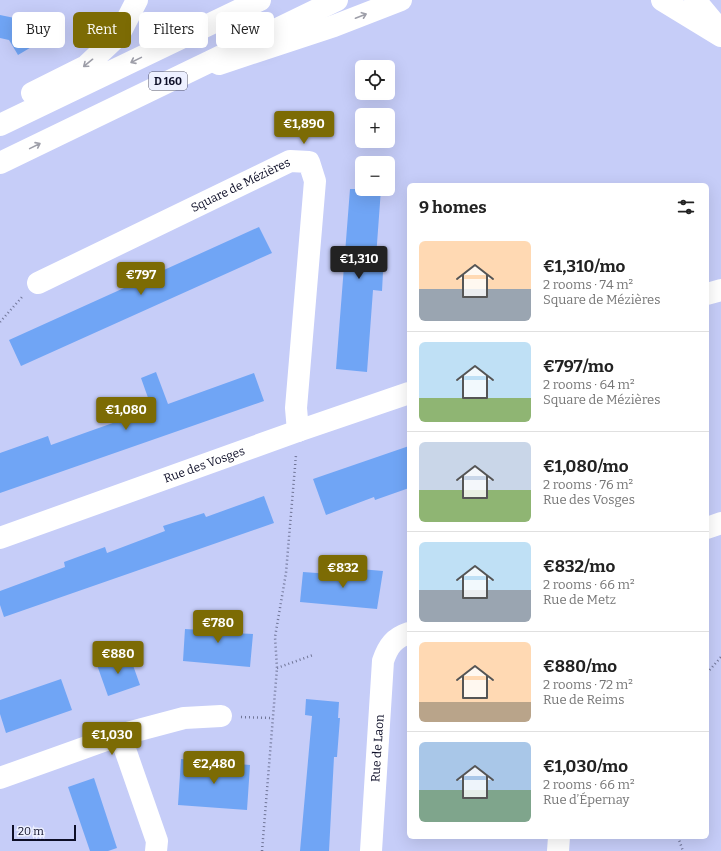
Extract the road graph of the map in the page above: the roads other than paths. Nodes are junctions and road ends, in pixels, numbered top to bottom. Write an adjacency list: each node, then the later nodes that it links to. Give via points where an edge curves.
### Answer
1 (137, 0): 10 (street, one-way to 10, via 119,35 86,66)
2 (260, 0): 11 (street, D 160, one-way to 11)
3 (337, 0): 9 (street, D 160)
4 (401, 0): 9 (street, one-way to 4, via 334,26)
5 (662, 0): 8 (street)
6 (695, 0): 7 (street)
7 (721, 31)
8 (721, 36)
9 (178, 77): 12 (street, D 160, one-way to 9)
10 (0, 110)
11 (0, 125)
12 (0, 163)
13 (38, 282): 17 (street, Square de Mézières, via 290,161 309,162 315,180 296,408)
14 (721, 290): 15 (street)
15 (709, 293)
16 (407, 395): 17 (street, Rue des Vosges)
17 (298, 431): 20 (street, Rue des Vosges)
18 (721, 523): 19 (street)
19 (709, 527)
20 (0, 538)
21 (407, 634): 27 (street, Rue de Laon, via 400,636 388,647 384,661)
22 (221, 716): 23 (street, via 184,718)
23 (120, 735): 24 (street); 26 (street, via 157,841)
24 (0, 778)
25 (559, 839): 28 (street)
26 (156, 851)
27 (371, 851)
28 (558, 851)

